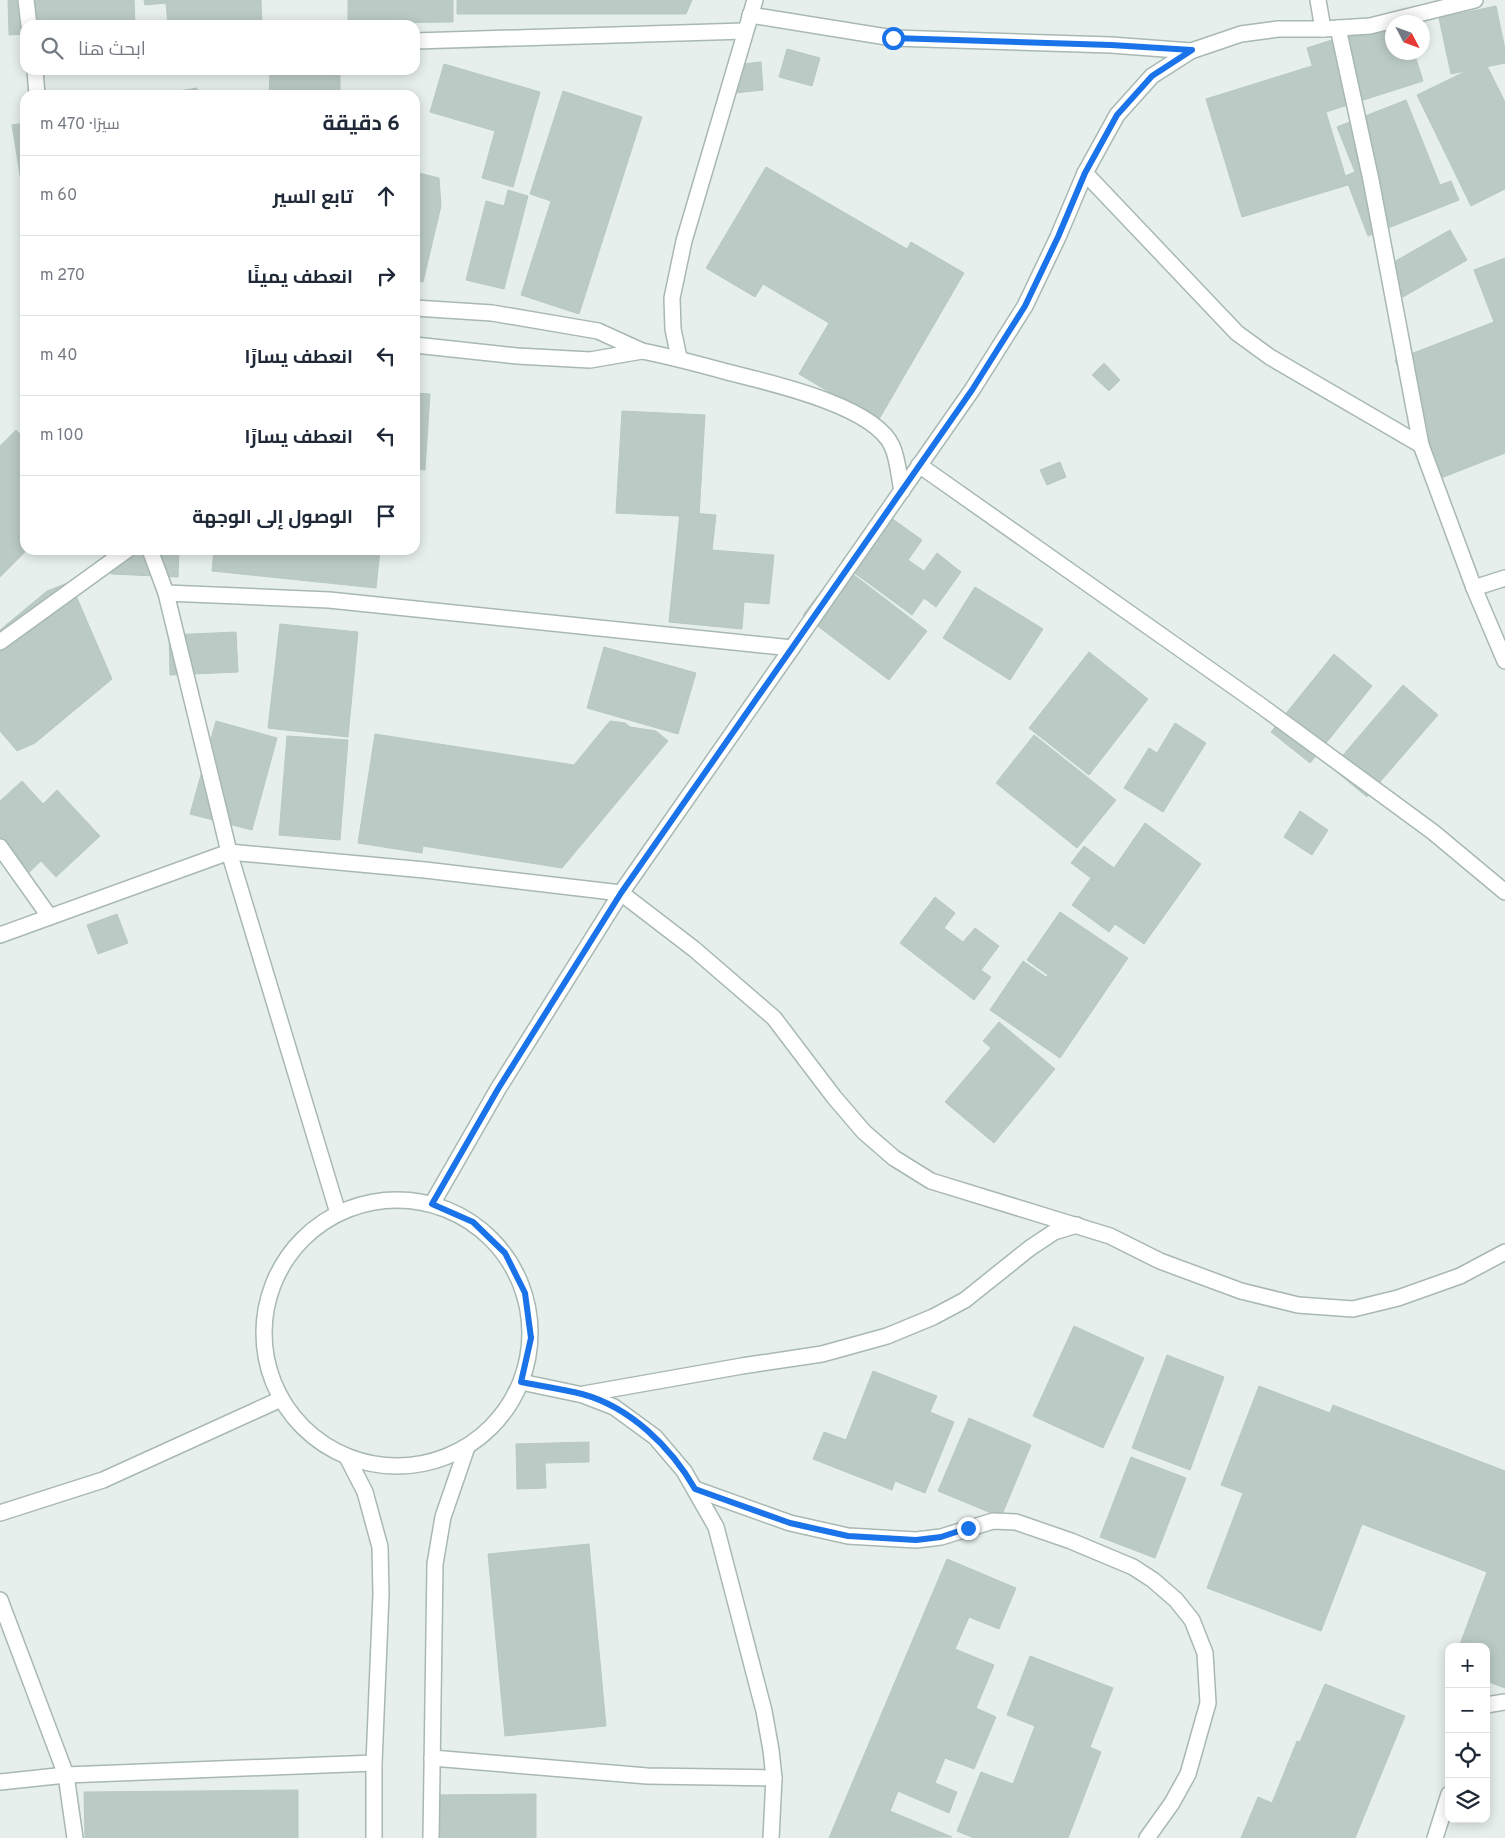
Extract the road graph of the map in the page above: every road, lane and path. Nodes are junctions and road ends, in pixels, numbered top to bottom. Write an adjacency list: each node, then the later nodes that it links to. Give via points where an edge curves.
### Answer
1 (26, 0): 6 (street)
2 (755, 0): 5 (street)
3 (1318, 0): 7 (street)
4 (1475, 0): 7 (street, via 1370,26)
5 (750, 15): 8 (street); 10 (street, via 893,38)
6 (28, 20)
7 (1330, 29): 10 (street, via 1278,29 1241,34); 18 (street, via 1371,180)
8 (745, 32): 9 (street); 17 (street, via 684,241 672,298 673,329)
9 (420, 41)
10 (1192, 50): 13 (street, via 1152,76 1117,115)
11 (35, 75): 12 (street)
12 (37, 90)
13 (1085, 173): 18 (street, via 1237,333 1270,357); 19 (street, via 1025,306)
14 (420, 308): 16 (street, via 492,313 598,331)
15 (420, 346): 16 (street, via 590,360)
16 (642, 351): 17 (street)
17 (679, 358): 20 (street, via 788,388 864,419 882,432 892,446)
18 (1421, 445): 24 (street)
19 (919, 466): 20 (street); 31 (street, via 1260,705 1433,832)
20 (902, 491): 27 (street)
21 (120, 555): 26 (street)
22 (152, 555): 25 (street)
23 (1505, 578): 24 (street)
24 (1474, 588): 28 (street)
25 (166, 593): 27 (street, via 329,600); 30 (street)
26 (0, 642)
27 (792, 648): 32 (street)
28 (1505, 661)
29 (0, 847): 33 (street)
30 (229, 852): 32 (street); 33 (street); 36 (street)
31 (1505, 892)
32 (621, 893): 35 (street, via 498,1089); 37 (street, via 694,949 774,1018 864,1132 894,1158 931,1181)
33 (49, 916): 34 (street)
34 (0, 935)
35 (432, 1204): 36 (street, via 384,1199); 39 (street, via 473,1222 505,1253 525,1293 531,1338)
36 (338, 1213): 41 (street, via 302,1238 277,1274 264,1315 266,1359)
37 (1077, 1225): 38 (street, via 1242,1291 1298,1305 1354,1308 1398,1298 1460,1276); 40 (street, via 1054,1232 1030,1248 965,1300 887,1336 822,1354)
38 (1505, 1252)
39 (521, 1382): 40 (street); 42 (street, via 499,1419)
40 (583, 1394): 44 (street, via 614,1407 655,1436)
41 (281, 1399): 43 (street, via 309,1434); 45 (street, via 103,1480)
42 (467, 1447): 43 (street, via 428,1463 404,1465 387,1466); 49 (street, via 443,1517 435,1564)
43 (347, 1457): 50 (street, via 366,1492 380,1547)
44 (695, 1489): 52 (street, via 716,1527 764,1711); 59 (street, via 790,1523 848,1536 916,1540 941,1537 993,1521 1016,1522 1133,1567 1153,1580 1176,1600 1192,1620 1205,1653 1208,1703 1188,1774)
45 (0, 1513)
46 (0, 1600): 51 (street)
47 (1505, 1702): 48 (street)
48 (1490, 1704)
49 (432, 1758): 52 (street, via 647,1776); 57 (street)
50 (374, 1763): 51 (street); 56 (street)
51 (66, 1775): 53 (street); 55 (street)
52 (774, 1778): 58 (street)
53 (0, 1782)
54 (1445, 1807): 60 (street)
55 (75, 1838)
56 (374, 1838)
57 (431, 1838)
58 (771, 1838)
59 (1147, 1838)
60 (1435, 1838)

